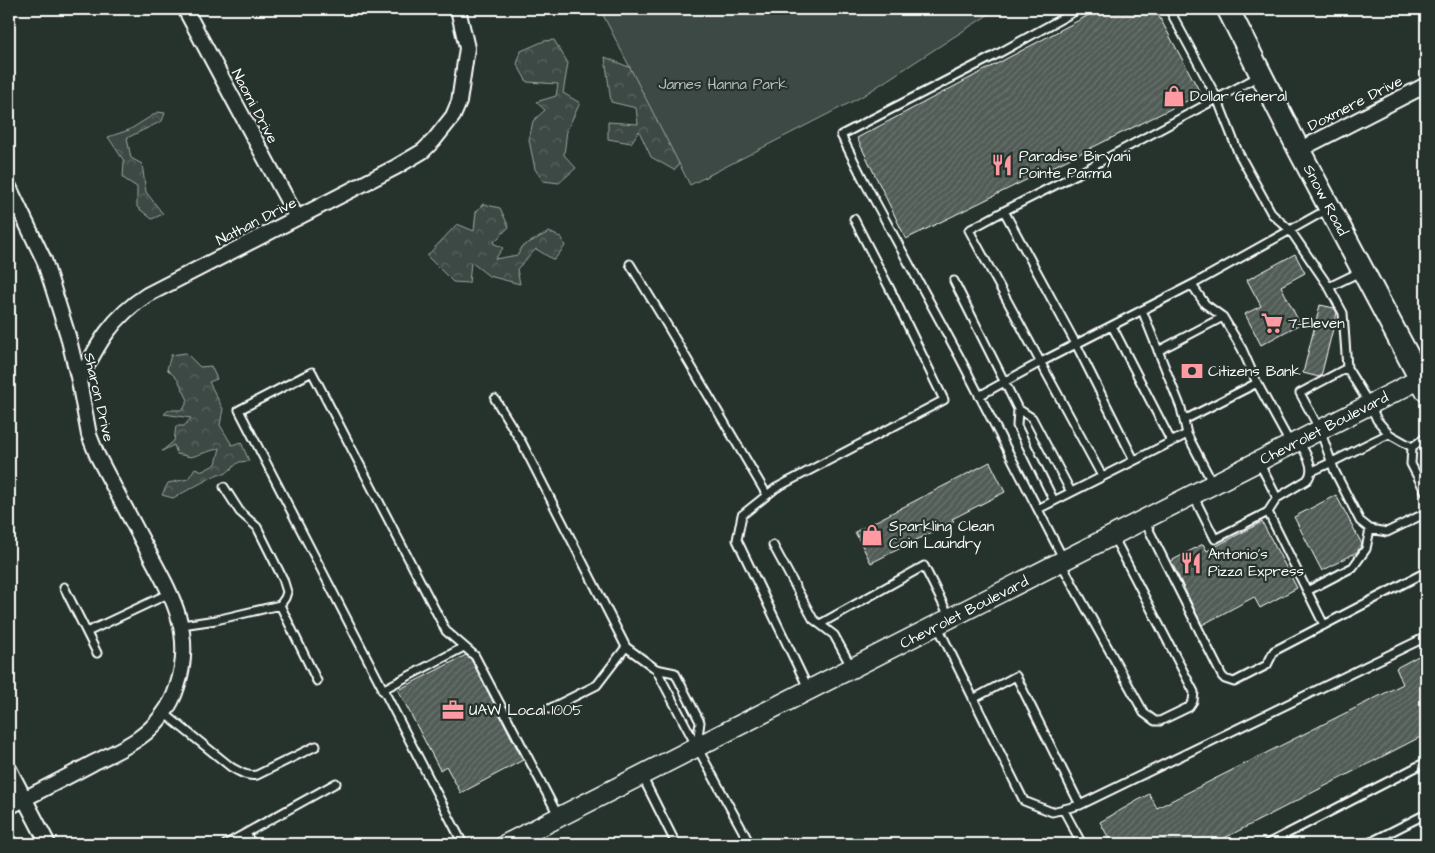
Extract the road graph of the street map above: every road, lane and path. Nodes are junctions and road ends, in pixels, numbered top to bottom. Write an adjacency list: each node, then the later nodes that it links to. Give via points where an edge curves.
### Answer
1 (185, 9): 13 (street, Naomi Drive)
2 (458, 9): 13 (street, Nathan Drive, via 467,48 459,102 444,128 422,151 396,167)
3 (1079, 9): 32 (lane, via 841,136)
4 (1169, 9): 8 (lane)
5 (1228, 9): 6 (main road, Snow Road)
6 (1261, 74): 8 (lane); 9 (main road, Snow Road)
7 (1426, 85): 9 (street, Doxmere Drive)
8 (1217, 98): 12 (lane); 15 (lane, via 1246,168 1272,214)
9 (1299, 150): 11 (main road, Snow Road)
10 (9, 187): 28 (street, Sharon Drive, via 44,260)
11 (1330, 208): 15 (lane); 17 (main road, Snow Road)
12 (1004, 211): 24 (lane); 26 (lane, via 969,230)
13 (297, 218): 28 (street, Nathan Drive, via 135,302 112,324)
14 (854, 218): 53 (lane, via 944,400)
15 (1290, 230): 19 (lane); 20 (lane)
16 (630, 264): 53 (lane)
17 (1363, 271): 20 (lane); 30 (main road, Snow Road)
18 (954, 281): 29 (lane)
19 (1192, 285): 21 (lane); 22 (lane, via 1205,304)
20 (1329, 287): 27 (lane, via 1343,313)
21 (1142, 310): 23 (lane); 25 (lane)
22 (1223, 317): 25 (lane); 31 (lane)
23 (1112, 326): 24 (lane); 41 (lane)
24 (1076, 344): 26 (lane); 44 (lane)
25 (1158, 351): 36 (lane)
26 (1041, 362): 29 (lane); 48 (lane)
27 (1347, 368): 34 (lane); 37 (lane, via 1300,393)
28 (79, 381): 68 (street, Sharon Drive, via 89,435 97,455)
29 (1004, 381): 32 (lane); 35 (lane)
30 (1424, 382): 34 (main road, Chevrolet Boulevard)
31 (1257, 383): 36 (lane); 42 (lane)
32 (979, 396): 57 (lane)
33 (495, 399): 77 (lane, via 522,443)
34 (1370, 405): 37 (main road, Chevrolet Boulevard); 39 (lane)
35 (1018, 409): 51 (lane, via 1032,418); 56 (lane, via 1017,426)
36 (1184, 420): 38 (lane)
37 (1320, 430): 42 (main road, Chevrolet Boulevard); 46 (lane)
38 (1187, 434): 41 (lane); 49 (lane)
39 (1389, 434): 43 (lane); 46 (lane)
40 (1426, 437): 43 (lane)
41 (1172, 441): 44 (lane)
42 (1295, 443): 45 (main road, Chevrolet Boulevard); 47 (lane)
43 (1412, 447): 52 (lane, via 1411,464)
44 (1134, 460): 48 (lane)
45 (1259, 461): 49 (main road, Chevrolet Boulevard); 55 (lane)
46 (1331, 464): 47 (lane); 61 (lane, via 1360,520)
47 (1312, 471): 55 (lane, via 1307,480)
48 (1102, 476): 51 (lane)
49 (1213, 484): 54 (main road, Chevrolet Boulevard)
50 (224, 487): 69 (lane, via 240,512 257,527 283,578 287,592)
51 (1071, 492): 56 (lane)
52 (1426, 493)
53 (766, 495): 83 (lane, via 742,515 737,540)
54 (1193, 495): 58 (lane, via 1215,539); 60 (main road, Chevrolet Boulevard)
55 (1277, 498): 58 (lane)
56 (1054, 501): 57 (lane)
57 (1038, 509): 64 (lane)
58 (1268, 512): 67 (lane)
59 (1426, 513): 61 (lane, via 1387,532)
60 (1144, 520): 62 (main road, Chevrolet Boulevard); 73 (lane, via 1225,679 1238,681 1267,665 1274,651)
61 (1370, 529): 67 (lane, via 1366,549 1353,567)
62 (1112, 536): 64 (main road, Chevrolet Boulevard); 64 (lane, via 1194,692 1189,707 1160,721 1144,713)
63 (773, 545): 71 (lane, via 813,619)
64 (1062, 562): 70 (main road, Chevrolet Boulevard)
65 (1426, 572): 73 (lane)
66 (64, 587): 74 (lane)
67 (1308, 591): 73 (lane)
68 (170, 593): 72 (street, Sharon Drive); 74 (lane)
69 (280, 605): 72 (lane); 81 (lane)
70 (944, 622): 71 (lane, via 924,566); 79 (main road, Chevrolet Boulevard); 84 (lane)
71 (820, 624): 79 (lane, via 834,635)
72 (182, 625): 86 (street, Sharon Drive, via 183,666 175,695)
73 (1324, 625)
74 (87, 632): 78 (lane)
75 (1426, 637): 94 (lane)
76 (464, 647): 82 (lane); 82 (lane, via 446,631 312,372 239,410); 98 (lane, via 475,656)
77 (626, 647): 80 (lane); 85 (lane, via 597,685)
78 (97, 653)
79 (852, 668): 83 (main road, Chevrolet Boulevard)
80 (656, 669): 88 (lane); 88 (lane, via 676,673 700,722)
81 (317, 680)
82 (382, 690): 103 (lane)
83 (809, 690): 88 (main road, Chevrolet Boulevard)
84 (973, 699): 94 (lane, via 1016,676); 96 (lane, via 1024,801 1052,812)
85 (549, 709)
86 (164, 714): 87 (lane, via 231,767 250,776); 93 (street, Sharon Drive, via 140,738)
87 (316, 746)
88 (697, 748): 91 (main road, Chevrolet Boulevard); 106 (lane)
89 (1426, 762): 108 (lane)
90 (9, 769): 93 (street)
91 (642, 775): 98 (main road, Chevrolet Boulevard); 105 (lane)
92 (336, 783): 99 (lane)
93 (24, 799): 95 (street, Sharon Drive); 100 (street)
94 (1080, 805): 96 (lane)
95 (9, 807)
96 (1063, 809): 107 (lane)
97 (1426, 814): 109 (lane)
98 (559, 817): 104 (main road, Chevrolet Boulevard)
99 (246, 833): 101 (lane); 102 (lane)
100 (48, 844)
101 (226, 844)
102 (252, 844)
103 (463, 844)
104 (506, 844)
105 (676, 844)
106 (750, 844)
107 (1082, 844)
108 (1267, 844)
109 (1367, 844)

